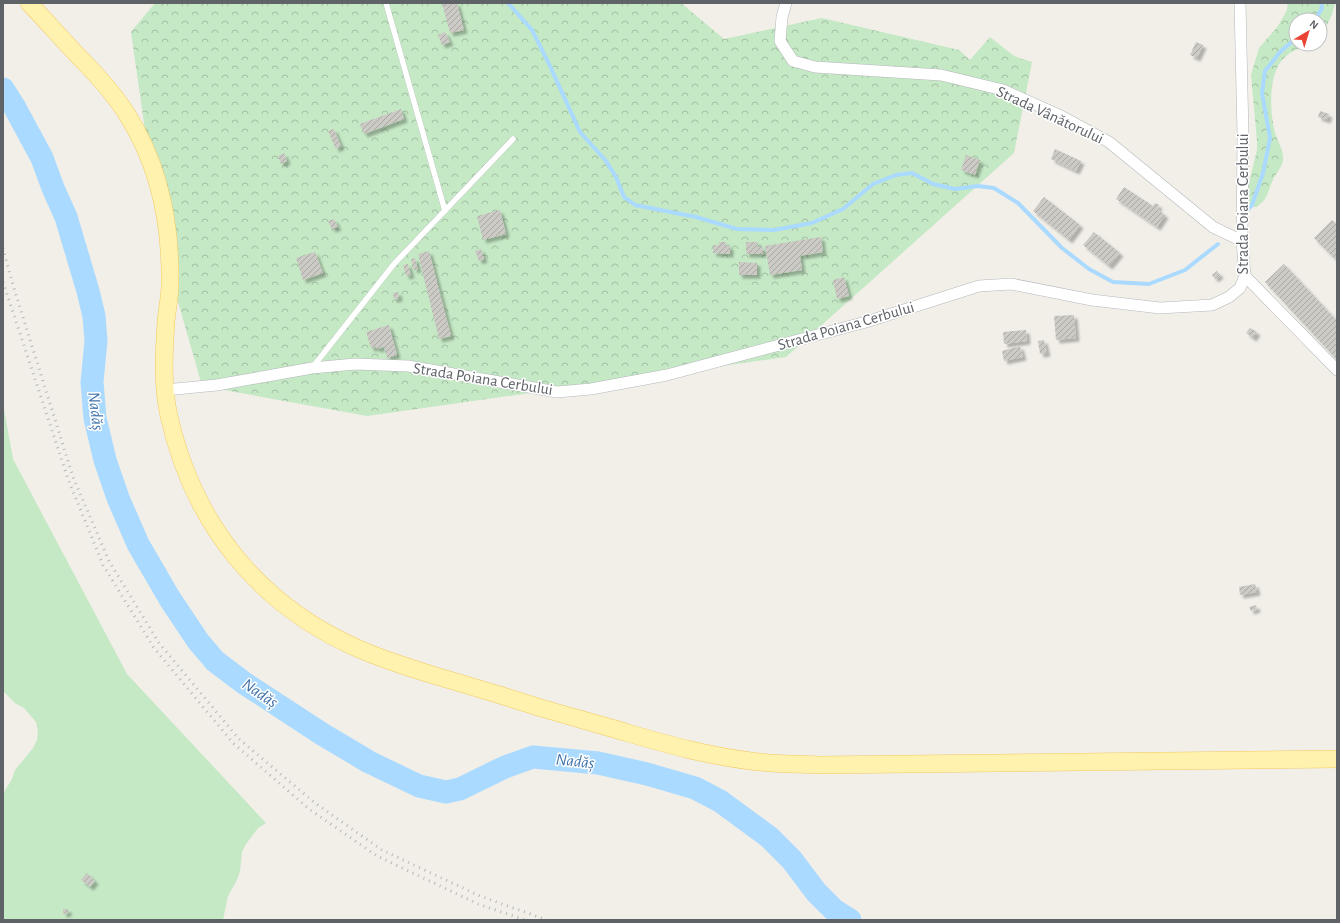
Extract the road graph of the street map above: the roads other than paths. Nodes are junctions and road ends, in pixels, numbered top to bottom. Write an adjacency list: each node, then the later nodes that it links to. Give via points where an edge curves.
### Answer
1 (29, 3): 11 (main road, via 96,73 128,115 156,176 170,249)
2 (386, 3): 6 (lane)
3 (786, 3): 7 (street, Strada Vânătorului, via 780,41 793,61 816,67 941,75 1003,90 1061,116 1109,142 1213,227)
4 (1240, 3): 7 (street, Strada Poiana Cerbului)
5 (513, 139): 6 (lane)
6 (445, 211): 9 (lane, via 394,264)
7 (1242, 241): 8 (street, Strada Poiana Cerbului)
8 (1245, 276): 9 (street, Strada Poiana Cerbului, via 1240,288 1212,305 1160,308 1092,300 1011,284 979,286 866,322 668,375 592,389 557,392 408,366 355,364); 10 (street)
9 (312, 368): 11 (street, Strada Poiana Cerbului, via 217,385)
10 (1337, 370)
11 (165, 390): 12 (main road, via 174,436 189,480 211,523 244,568 272,596 314,626 360,650 407,667 657,741 753,761 820,765)
12 (1337, 759)

